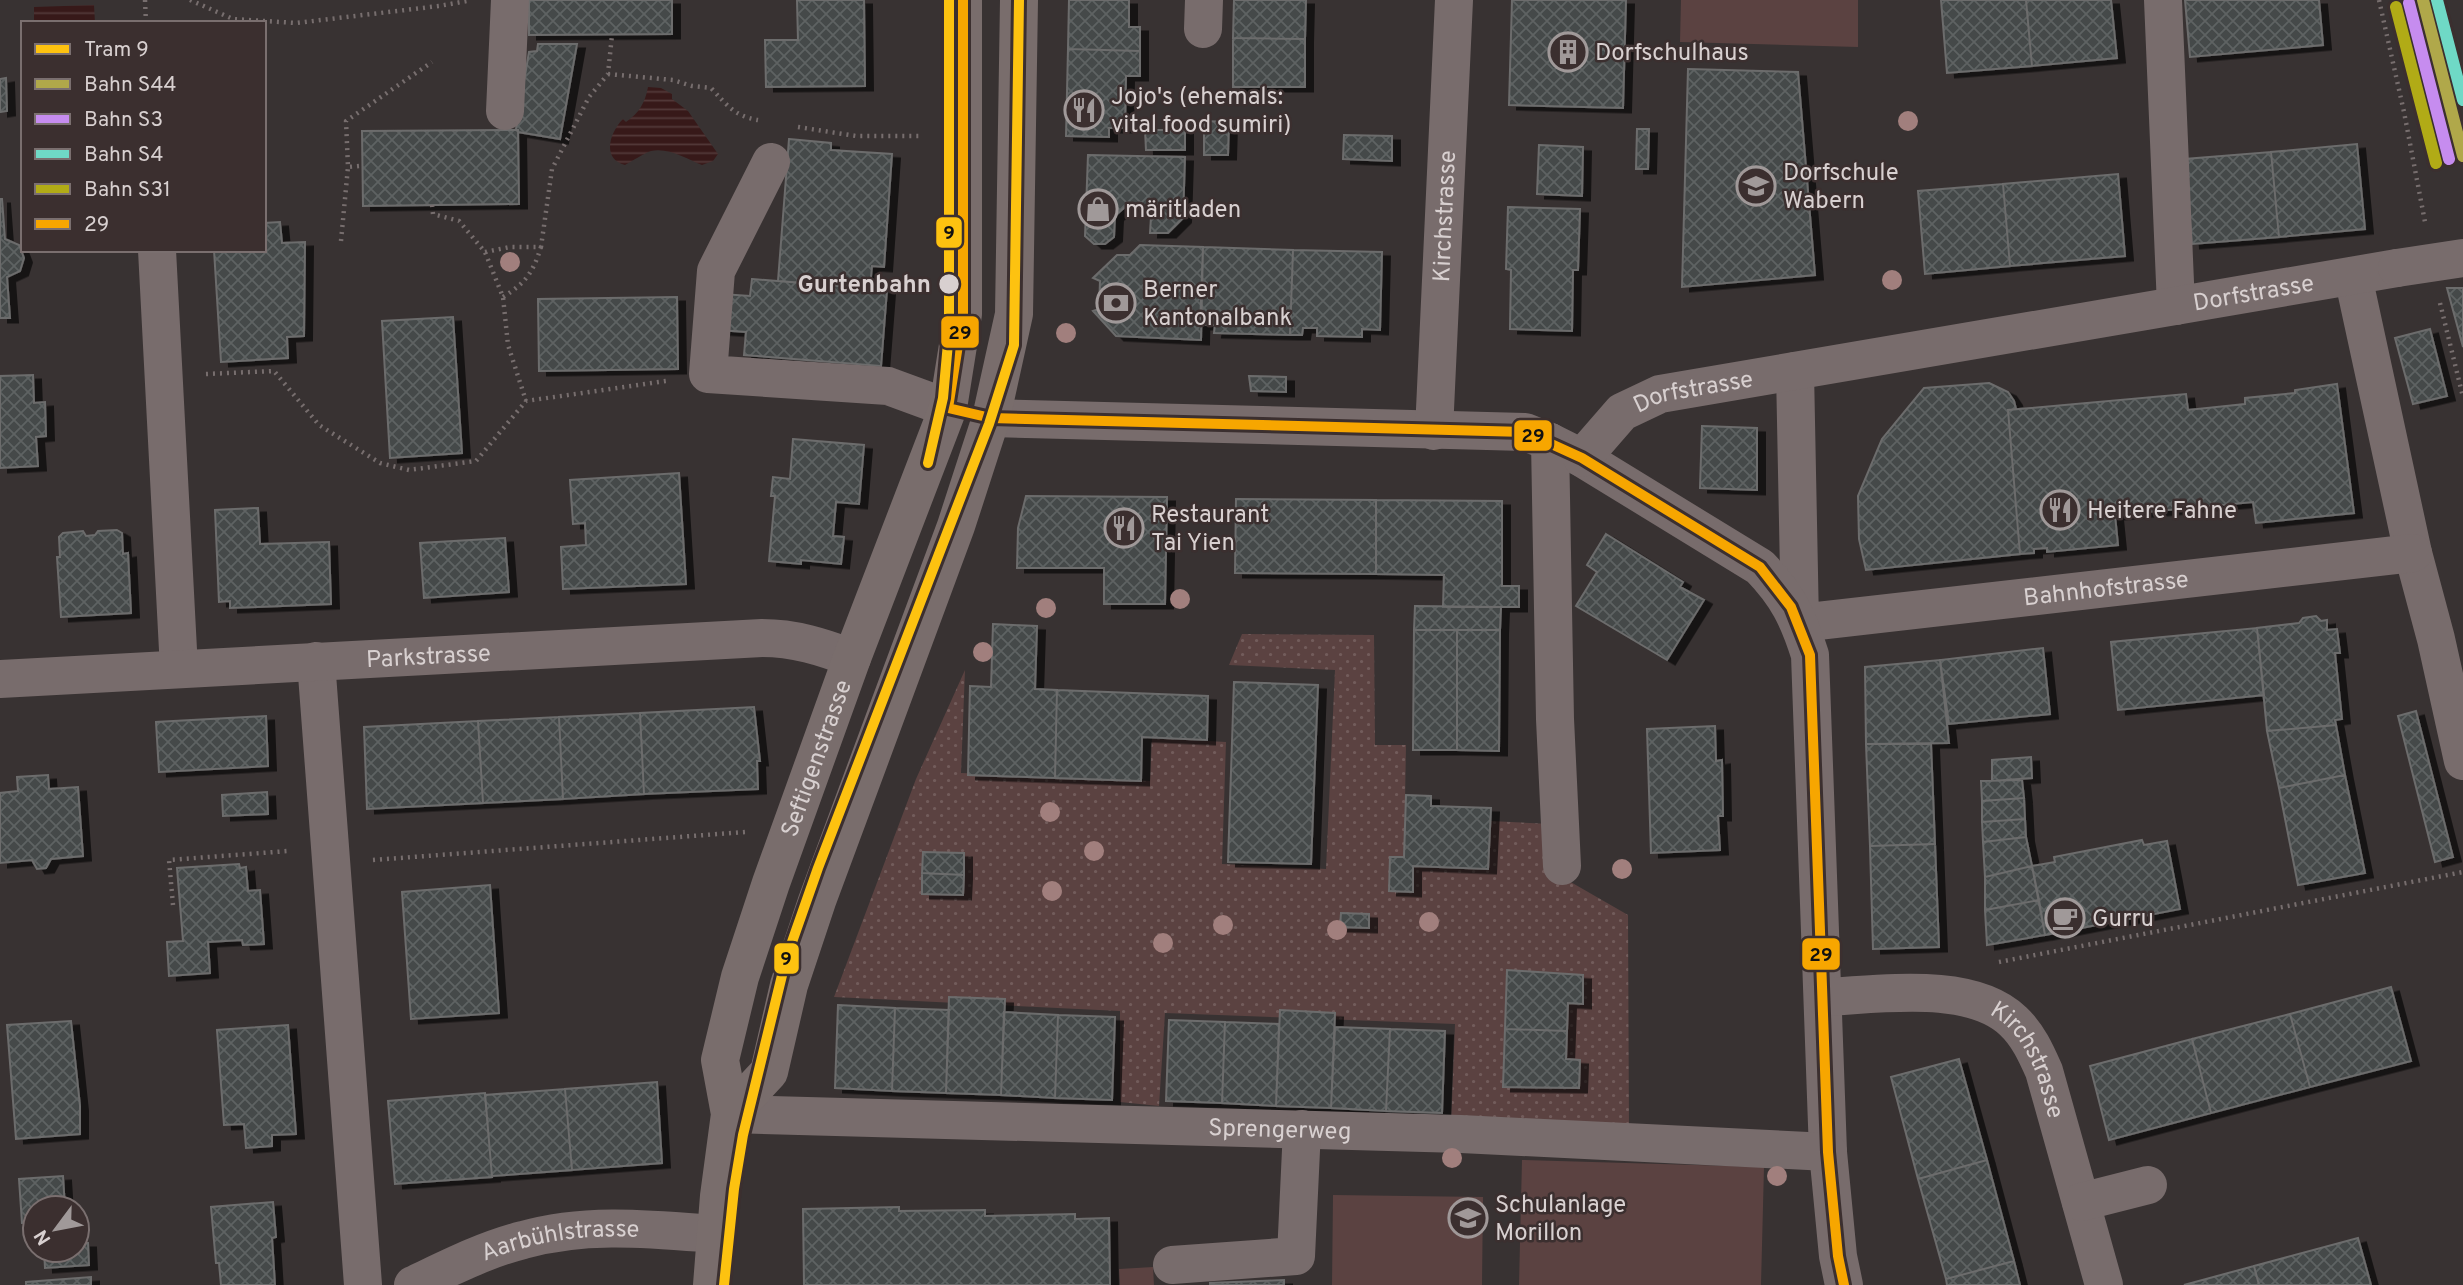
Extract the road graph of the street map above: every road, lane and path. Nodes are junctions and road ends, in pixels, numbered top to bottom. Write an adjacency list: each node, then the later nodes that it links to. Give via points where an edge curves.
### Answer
1 (145, 0): 10 (path)
2 (190, 0): 11 (path, via 233,19)
3 (473, 0): 12 (path, via 296,23)
4 (510, 0): 16 (street)
5 (963, 0): 39 (main road, Seftigenstrasse, via 963,314)
6 (1019, 0): 40 (main road, Seftigenstrasse, via 1014,314)
7 (1454, 0): 41 (street, Kirchstrasse)
8 (2163, 0): 33 (street)
9 (2379, 0): 24 (path)
10 (146, 21)
11 (264, 21)
12 (266, 21)
13 (612, 35): 15 (path)
14 (432, 62): 22 (path, via 346,121)
15 (608, 74): 17 (path, via 710,88 743,118); 26 (path, via 589,97 551,169)
16 (505, 111)
17 (768, 122)
18 (793, 126): 19 (path, via 856,136)
19 (921, 136)
20 (771, 162): 35 (street, via 716,271)
21 (359, 166): 22 (path)
22 (348, 167): 25 (path)
23 (432, 205): 28 (path, via 433,214 459,221)
24 (2427, 231)
25 (341, 241)
26 (541, 247): 28 (path); 31 (path, via 521,286)
27 (157, 252): 36 (street)
28 (485, 252): 31 (path)
29 (2463, 258): 30 (street, Dorfstrasse, bridge)
30 (2353, 276): 33 (street, Dorfstrasse); 43 (street)
31 (503, 297): 38 (path, via 508,345)
32 (2439, 297): 37 (path)
33 (2176, 306): 34 (street, Dorfstrasse)
34 (1795, 371): 42 (street, Dorfstrasse, via 1660,394 1622,412); 44 (street)
35 (708, 374): 38 (path); 39 (street, via 888,386)
36 (165, 376): 38 (path, via 274,371 318,425 380,463 409,470 476,461); 47 (street)
37 (2463, 397)
38 (526, 401)
39 (948, 408): 40 (main road); 45 (main road, Seftigenstrasse)
40 (991, 418): 41 (street); 57 (main road, Seftigenstrasse, via 956,526 817,901 789,985 769,1072)
41 (1434, 431): 42 (street, via 1519,431)
42 (1566, 450): 44 (street, via 1760,567 1777,584); 52 (street, via 1555,719)
43 (2413, 553): 44 (street, Bahnhofstrasse); 49 (street)
44 (1800, 623): 56 (street, via 1810,655)
45 (852, 658): 46 (street, Parkstrasse, via 796,640 762,638); 57 (main road, Seftigenstrasse, via 740,977 720,1060)
46 (316, 662): 47 (street, Parkstrasse); 51 (street)
47 (179, 668): 48 (street, Parkstrasse)
48 (0, 679)
49 (2463, 761)
50 (754, 831): 51 (path)
51 (330, 855): 54 (path, via 169,860); 64 (street)
52 (1562, 866)
53 (2463, 872): 55 (path, via 1966,968)
54 (173, 905)
55 (1948, 993): 56 (street, Kirchstrasse); 61 (street, Kirchstrasse, via 1987,1002 2031,1042 2044,1071)
56 (1823, 997): 59 (street)
57 (730, 1114): 58 (street, Sprengerweg); 62 (main road, Seftigenstrasse)
58 (1302, 1129): 59 (street, Sprengerweg); 63 (street, via 1296,1256)
59 (1828, 1152): 67 (street)
60 (2148, 1185): 61 (street)
61 (2081, 1202): 68 (street, Kirchstrasse)
62 (716, 1234): 65 (street, Aarbühlstrasse, via 608,1227 552,1234 496,1248); 66 (main road, Seftigenstrasse)
63 (1172, 1265)
64 (363, 1285)
65 (413, 1285)
66 (712, 1285)
67 (1844, 1285)
68 (2104, 1285)

